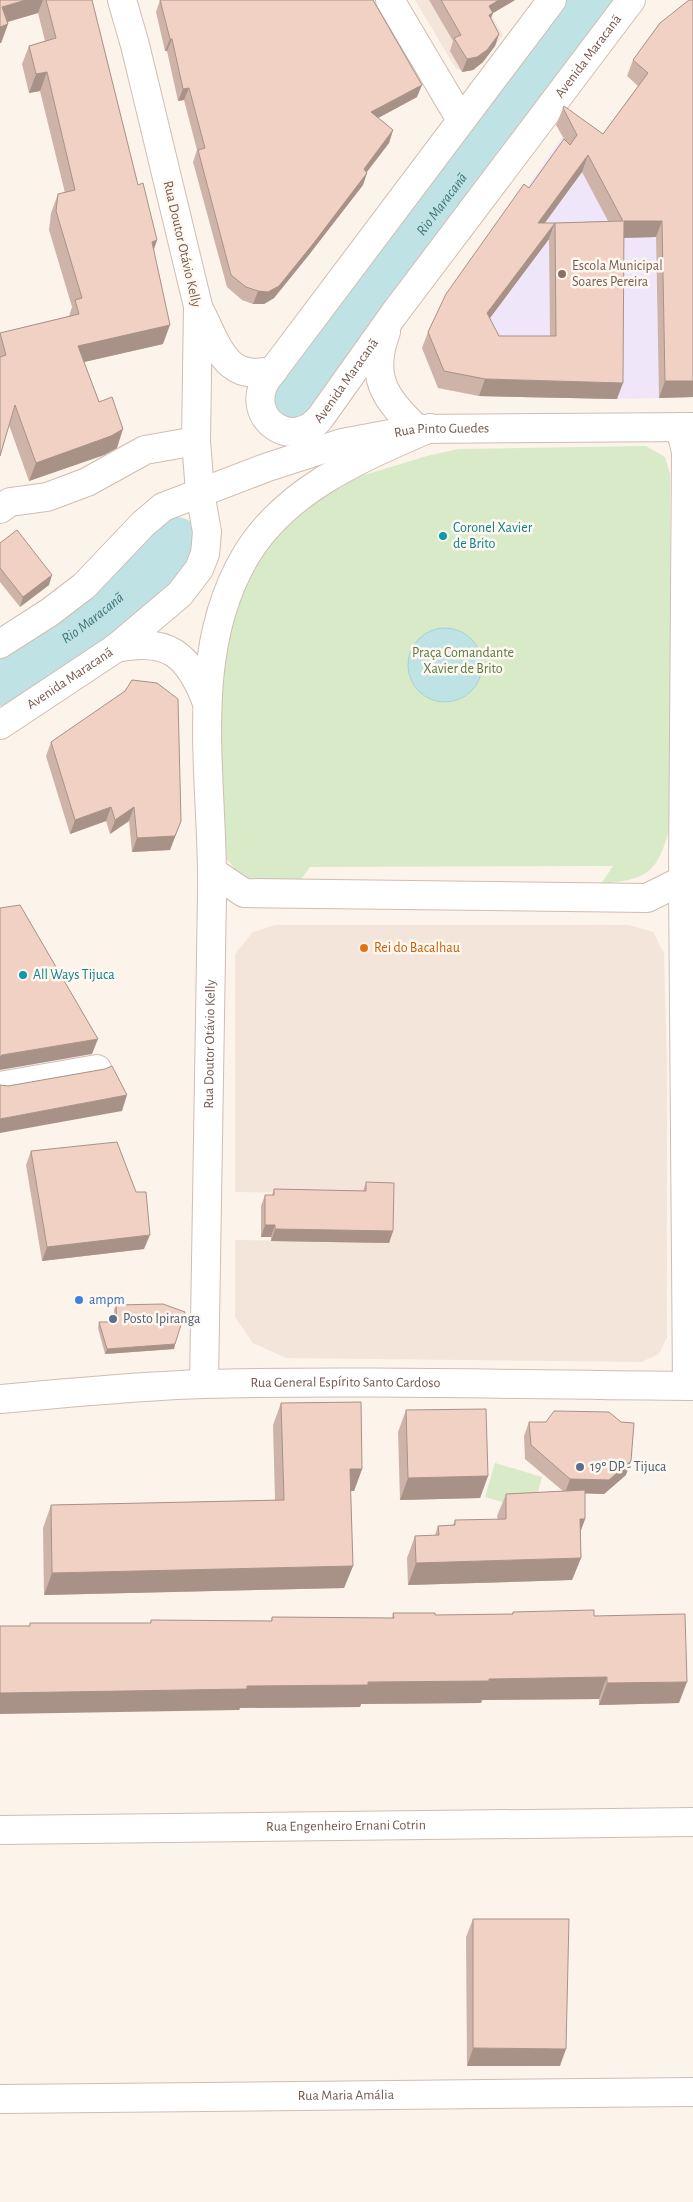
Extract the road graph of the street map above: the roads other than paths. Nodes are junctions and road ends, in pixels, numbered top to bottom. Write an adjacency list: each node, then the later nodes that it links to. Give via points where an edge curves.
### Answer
1 (390, 0): 5 (street)
2 (552, 0): 5 (street, Avenida Maracanã)
3 (631, 0): 7 (street, Avenida Maracanã)
4 (130, 5): 6 (street, Rua Doutor Otávio Kelly, via 136,45)
5 (461, 120): 8 (street, Avenida Maracanã)
6 (198, 306): 8 (street, via 233,367 247,374); 11 (street, Rua Doutor Otávio Kelly)
7 (394, 314): 8 (street, Avenida Maracanã, via 320,418 309,428 296,432 281,430 263,413 261,390); 10 (street, via 379,355 379,374 387,396 402,414)
8 (274, 370)
9 (686, 427): 10 (street, Rua Pinto Guedes); 19 (street)
10 (424, 428): 12 (street, Rua Pinto Guedes, via 342,443); 16 (street, via 323,480 264,529 245,558 226,600 215,642)
11 (196, 441): 12 (street, Rua Doutor Otávio Kelly); 13 (street, via 145,450 87,482 47,497 10,502)
12 (200, 492): 14 (street, via 163,507 84,586); 15 (street, Avenida Maracanã, via 207,540 200,569 180,594)
13 (0, 509)
14 (0, 644)
15 (116, 648): 16 (street, via 150,644 171,651 194,674); 17 (street, Avenida Maracanã)
16 (207, 703): 18 (street, Rua Doutor Otávio Kelly)
17 (0, 725)
18 (213, 872): 19 (street, via 244,893 647,898); 22 (street, Rua Doutor Otávio Kelly)
19 (683, 880): 23 (street)
20 (97, 1069): 21 (street)
21 (0, 1086)
22 (204, 1384): 23 (street, Rua General Espírito Santo Cardoso); 24 (street, Rua General Espírito Santo Cardoso)
23 (690, 1386)
24 (0, 1399)
25 (693, 1822): 26 (street, Rua Engenheiro Ernani Cotrin)
26 (0, 1830)
27 (693, 2092): 28 (street, Rua Maria Amália)
28 (0, 2099)

